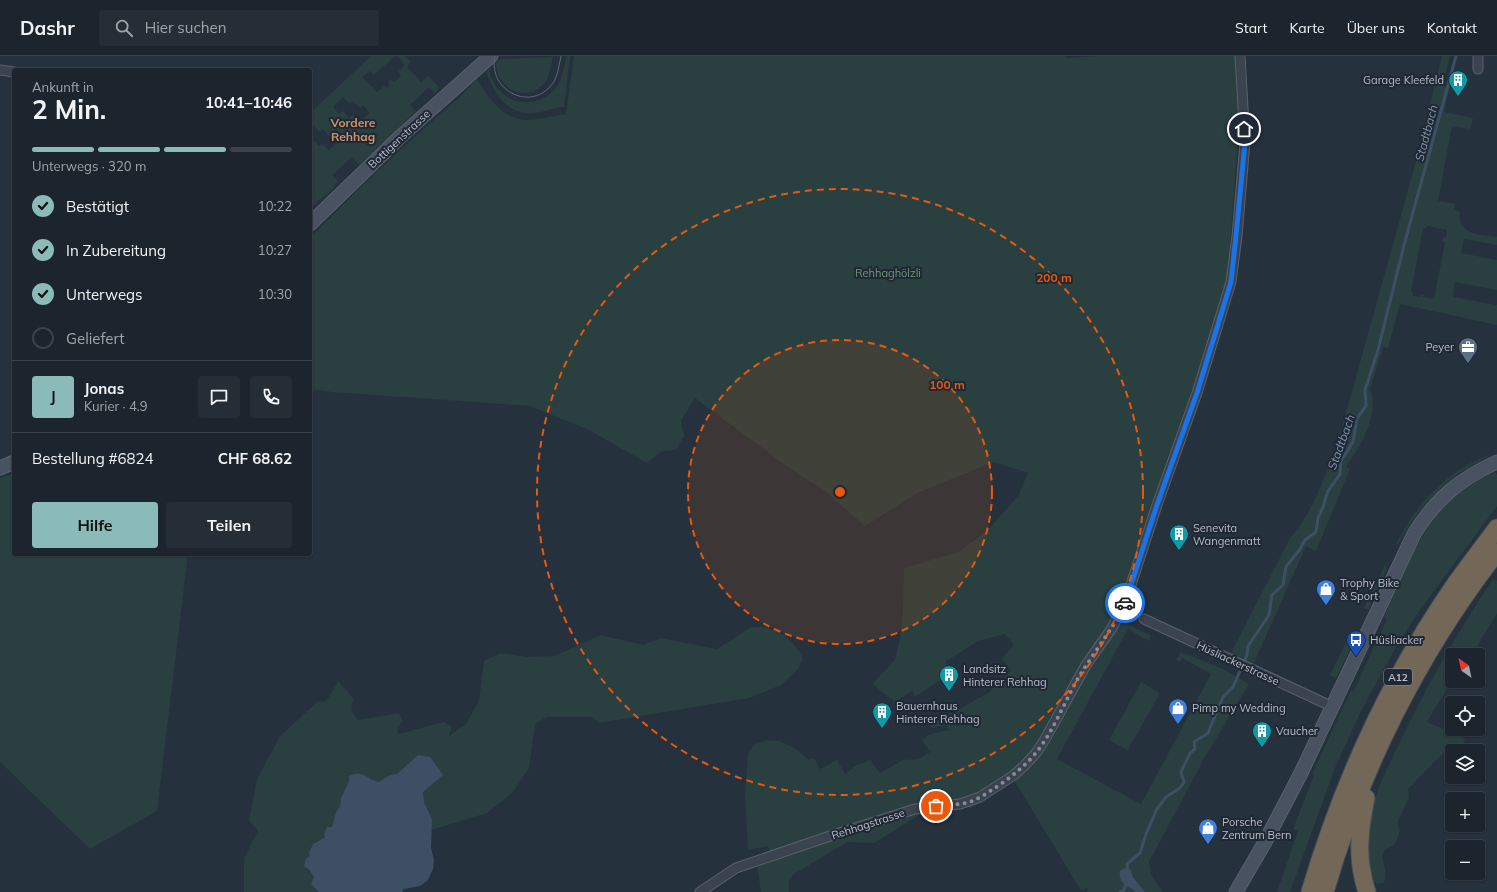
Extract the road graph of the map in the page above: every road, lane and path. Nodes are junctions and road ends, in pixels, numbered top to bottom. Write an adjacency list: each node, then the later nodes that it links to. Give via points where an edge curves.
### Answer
1 (491, 56): 7 (main road, Bottigenstrasse, via 401,136)
2 (1240, 56): 17 (street, Rehhagstrasse, via 1245,142 1229,289 1197,393 1126,600 1044,741 1014,775 971,801 915,809 824,838 736,868)
3 (1478, 56): 4 (street)
4 (1478, 69)
5 (0, 70): 6 (street)
6 (12, 72)
7 (312, 222)
8 (1497, 462): 14 (main road, via 1452,488 1420,524 1408,543)
9 (12, 463): 10 (main road)
10 (0, 468)
11 (1496, 530): 16 (highway, A12, via 1454,587 1413,651)
12 (1494, 556): 15 (highway, A12, via 1465,595 1425,659)
13 (1144, 619): 14 (street, Hüsliackerstrasse)
14 (1333, 708): 18 (main road, via 1291,793)
15 (1376, 754): 21 (highway, A12, via 1348,822); 22 (highway, via 1359,837)
16 (1352, 772): 19 (highway, via 1333,799); 20 (highway, A12)
17 (700, 892)
18 (1236, 892)
19 (1299, 892)
20 (1310, 892)
21 (1325, 892)
22 (1367, 892)

